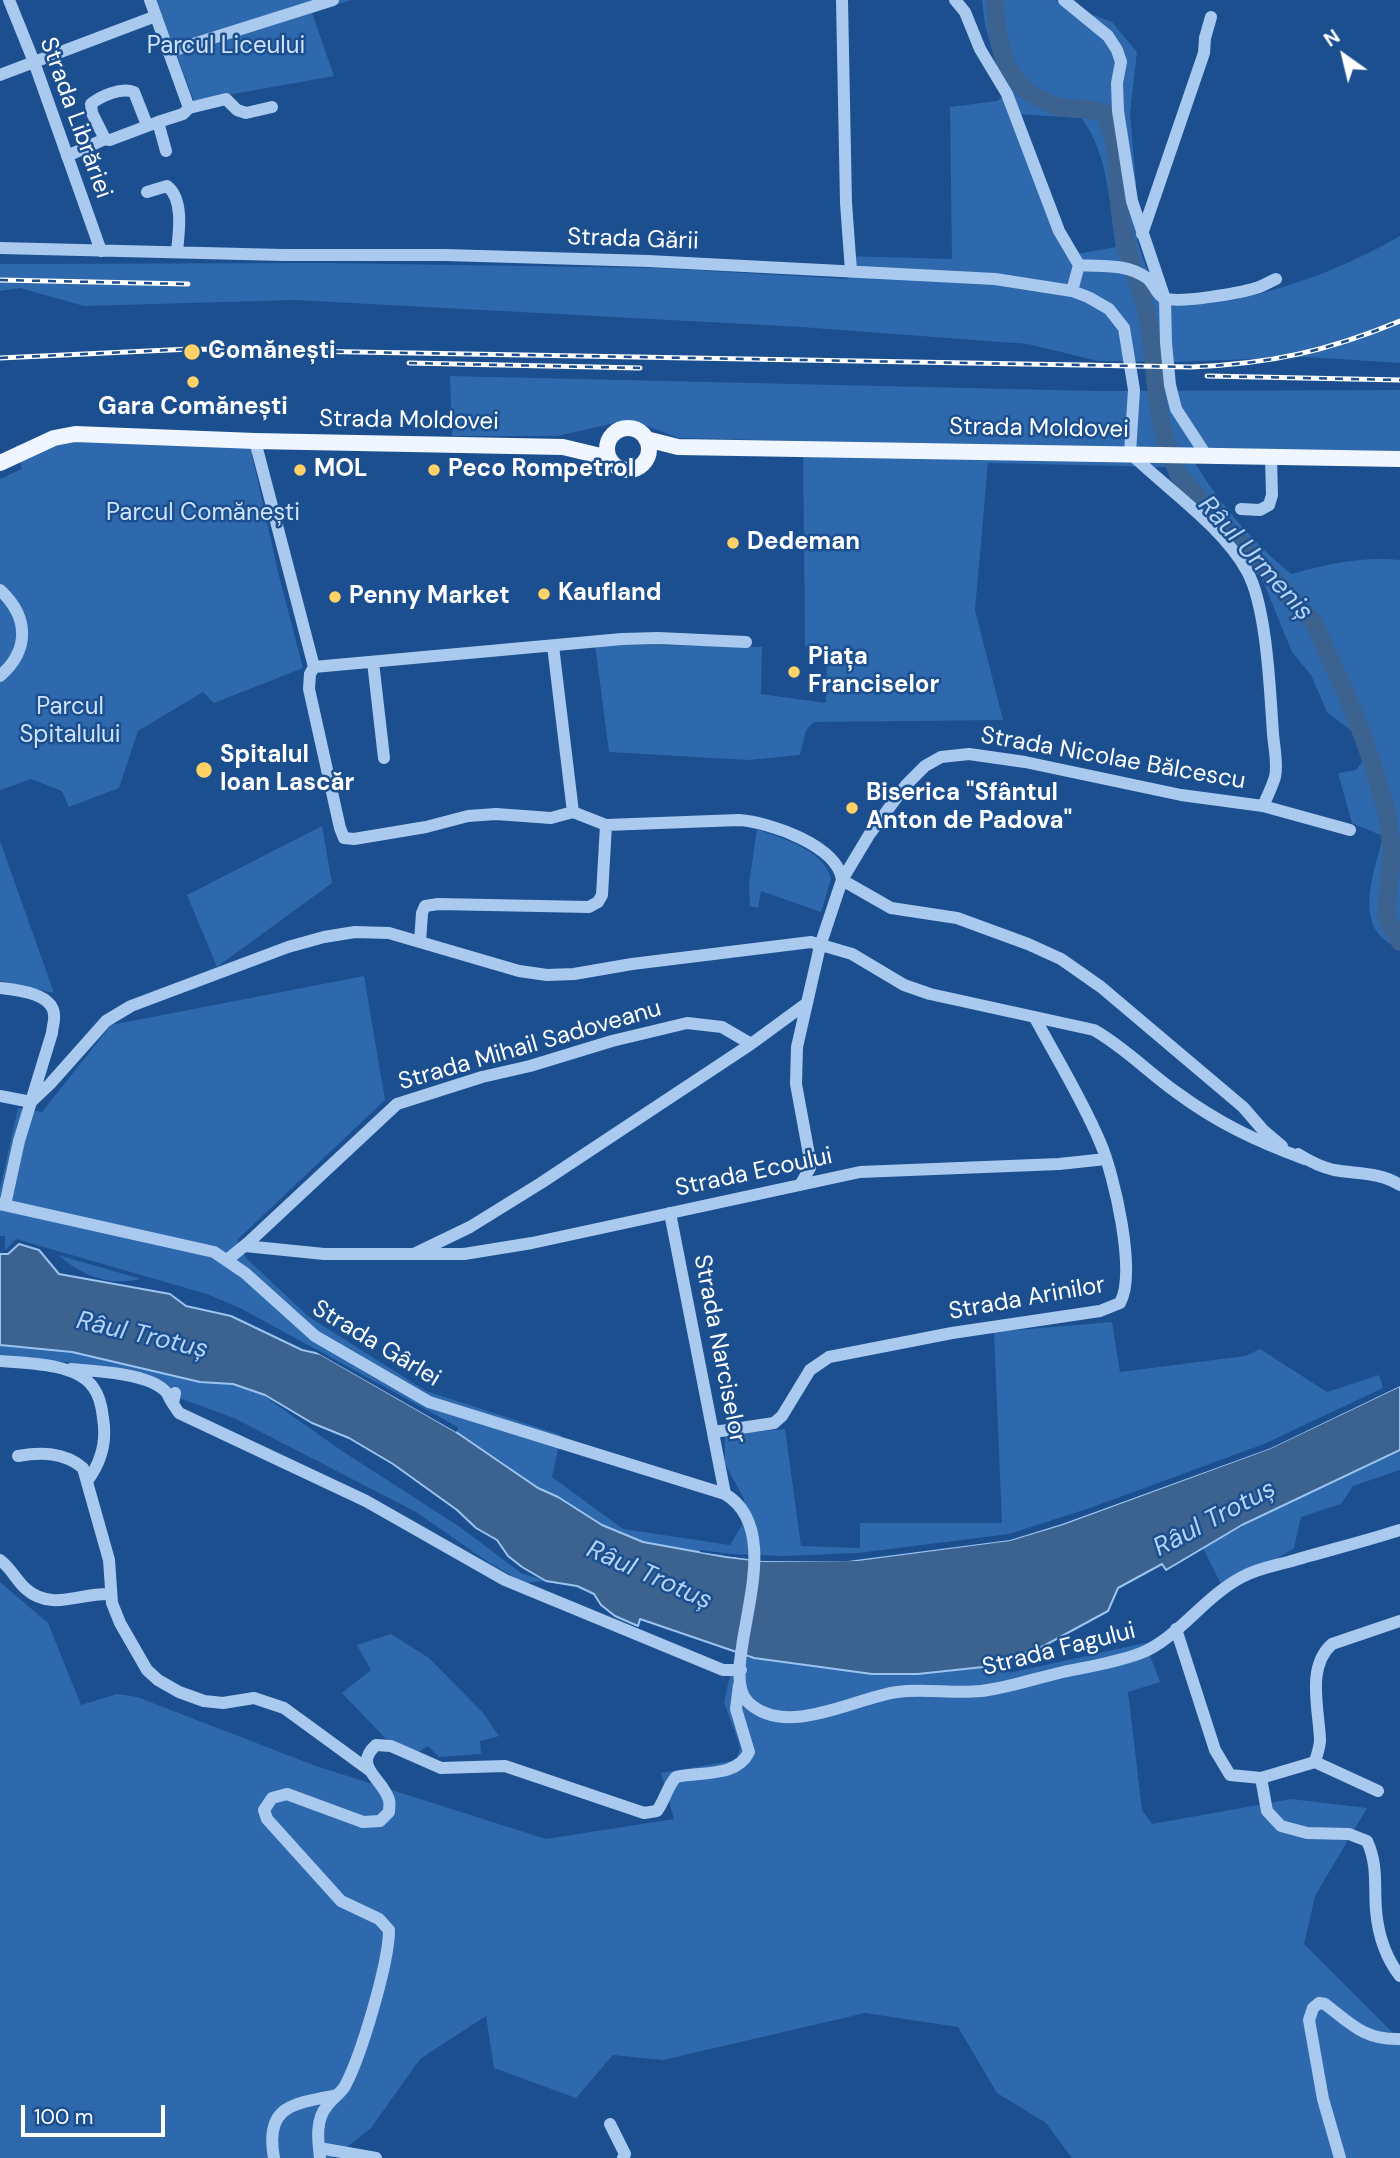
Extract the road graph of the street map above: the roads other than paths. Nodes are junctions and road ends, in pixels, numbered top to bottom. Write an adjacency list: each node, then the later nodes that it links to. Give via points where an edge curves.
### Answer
1 (9, 0): 10 (street, Strada Librăriei)
2 (150, 0): 7 (street)
3 (333, 0): 9 (street)
4 (842, 0): 24 (street)
5 (955, 0): 23 (street, via 1007,94 1059,231)
6 (1065, 0): 19 (street, via 1108,36 1121,62 1118,111)
7 (156, 16): 9 (street); 10 (street)
8 (1211, 17): 19 (street, via 1204,53)
9 (168, 52): 12 (street)
10 (34, 62): 11 (street); 17 (street, Strada Librăriei)
11 (0, 75)
12 (189, 107): 13 (street, via 226,99 246,113); 14 (street, via 183,114)
13 (272, 107)
14 (153, 123): 15 (street); 15 (street, via 134,92 124,89 91,104); 16 (street)
15 (105, 139): 17 (street)
16 (166, 151)
17 (67, 156): 21 (street, Strada Librăriei)
18 (147, 192): 22 (street, via 167,186 172,190 177,201)
19 (1142, 234): 27 (street)
20 (0, 248): 21 (street, Strada Gării)
21 (101, 251): 22 (street, Strada Gării)
22 (177, 251): 24 (street, Strada Gării, via 446,255)
23 (1079, 265): 26 (street); 27 (street, via 1122,266 1148,279)
24 (851, 271): 26 (street, Strada Gării, via 995,279)
25 (1276, 279): 27 (street, via 1247,291)
26 (1072, 291): 33 (street, Strada Gării, via 1108,309 1124,328 1134,390)
27 (1165, 299): 34 (street, via 1176,409)
28 (611, 436): 29 (main road, via 632,428); 31 (main road, Strada Moldovei); 36 (main road)
29 (646, 439): 32 (main road, Strada Moldovei); 37 (main road)
30 (254, 441): 31 (main road, Strada Moldovei); 39 (main road, Strada Moldovei, via 75,434 54,438); 45 (street)
31 (563, 447): 36 (main road, Strada Moldovei)
32 (678, 447): 33 (main road, Strada Moldovei); 37 (main road, Strada Moldovei)
33 (1130, 453): 34 (main road, Strada Moldovei); 48 (street, via 1214,531 1248,573 1260,613 1276,775)
34 (1206, 455): 35 (main road, Strada Moldovei)
35 (1271, 457): 38 (main road, Strada Moldovei); 40 (street, via 1269,505 1261,510)
36 (609, 458): 37 (main road, via 627,470)
37 (647, 458)
38 (1400, 458)
39 (0, 463)
40 (1241, 509)
41 (0, 590): 46 (street, via 13,603 22,635 11,667)
42 (746, 642): 43 (street, via 658,638)
43 (553, 646): 44 (street); 49 (street)
44 (373, 662): 45 (street); 47 (street)
45 (314, 667): 49 (street, via 309,689 344,838 416,829 468,816 551,818)
46 (0, 676)
47 (384, 758)
48 (1263, 806): 51 (street, Strada Nicolae Bălcescu); 52 (street, Strada Nicolae Bălcescu, via 1181,795 1013,760 968,754 941,757 906,785)
49 (573, 812): 50 (street)
50 (606, 825): 52 (street, via 759,822 828,854 839,867); 53 (street, via 598,902 589,907 425,906)
51 (1350, 830)
52 (842, 880): 54 (street, Strada Nicolae Bălcescu); 62 (street, via 891,908 957,918 1061,959 1101,987 1243,1107 1272,1139)
53 (420, 942): 54 (street, via 547,975 811,942); 60 (street, via 389,933 324,937 144,1000 106,1021)
54 (820, 946): 56 (street, Strada Nicolae Bălcescu); 57 (street, via 852,954 918,990)
55 (0, 988): 60 (street, via 46,999 52,1008 51,1033)
56 (807, 1003): 58 (street); 63 (street, Strada Nicolae Bălcescu, via 797,1047 796,1084 810,1168)
57 (1035, 1018): 61 (street, Strada Arinilor); 62 (street, via 1094,1030 1223,1124)
58 (751, 1044): 67 (street, Strada Mihail Sadoveanu, via 722,1027 687,1023 397,1104); 68 (street, via 541,1183)
59 (0, 1096): 60 (street)
60 (31, 1102): 65 (street)
61 (1107, 1159): 63 (street, Strada Ecoului, via 860,1172); 72 (street, Strada Arinilor, via 1124,1243 1126,1287 1120,1303 1100,1311 829,1357 810,1370 774,1423)
62 (1305, 1159): 64 (street, via 1324,1167 1386,1177)
63 (800, 1185): 66 (street, Strada Ecoului)
64 (1400, 1185)
65 (2, 1205): 69 (street, Strada Gârlei, via 190,1245)
66 (670, 1213): 68 (street, Strada Ecoului, via 519,1245 464,1254); 72 (street, Strada Narciselor)
67 (245, 1246): 68 (street, via 324,1254); 69 (street, Strada Mihail Sadoveanu)
68 (414, 1255)
69 (227, 1260): 75 (street, Strada Gârlei, via 315,1336 429,1402)
70 (0, 1361): 71 (street)
71 (64, 1369): 74 (street, via 93,1387 102,1407 102,1450 99,1465); 81 (street, via 106,1371 145,1380 174,1398 179,1413 366,1501 505,1580 723,1670)
72 (714, 1432): 75 (street, Strada Narciselor)
73 (18, 1456): 74 (street, via 61,1455 83,1468)
74 (88, 1480): 78 (street, via 108,1560)
75 (725, 1494): 81 (street, via 735,1499 745,1515 756,1554)
76 (1400, 1530): 80 (street, Strada Fagului, via 1251,1573 1213,1596)
77 (0, 1560): 78 (street, via 38,1598 55,1601)
78 (111, 1594): 83 (street, via 125,1632 158,1680 204,1701 254,1698 270,1702)
79 (1400, 1621): 82 (street, via 1332,1644 1324,1651 1317,1673 1320,1743)
80 (1176, 1629): 81 (street, Strada Fagului, via 1140,1654 1015,1684 976,1691 896,1692 805,1716 759,1710 746,1700); 84 (street, via 1215,1750 1230,1775)
81 (741, 1668): 83 (street, via 736,1709 748,1741 745,1761 729,1770 676,1777 657,1811 644,1813 505,1766 441,1768 391,1746 376,1745 369,1752)
82 (1315, 1762): 84 (street); 85 (street)
83 (369, 1770): 88 (street, via 389,1800 389,1812 380,1821 363,1822 286,1794 272,1798 264,1810 267,1819 341,1901 379,1919 389,1930 389,1947 364,2037)
84 (1261, 1778): 86 (street, via 1267,1811 1281,1826 1307,1833 1349,1834 1367,1841 1374,1857 1376,1913 1390,1962)
85 (1378, 1791)
86 (1400, 1976)
87 (1400, 2039): 94 (street, via 1363,2034 1325,2004 1313,2008 1310,2020 1323,2099)
88 (337, 2095): 90 (street, via 322,2113); 91 (street, via 284,2111 274,2123)
89 (610, 2124): 93 (street)
90 (319, 2153): 92 (street)
91 (274, 2158)
92 (376, 2158)
93 (623, 2158)
94 (1340, 2158)

